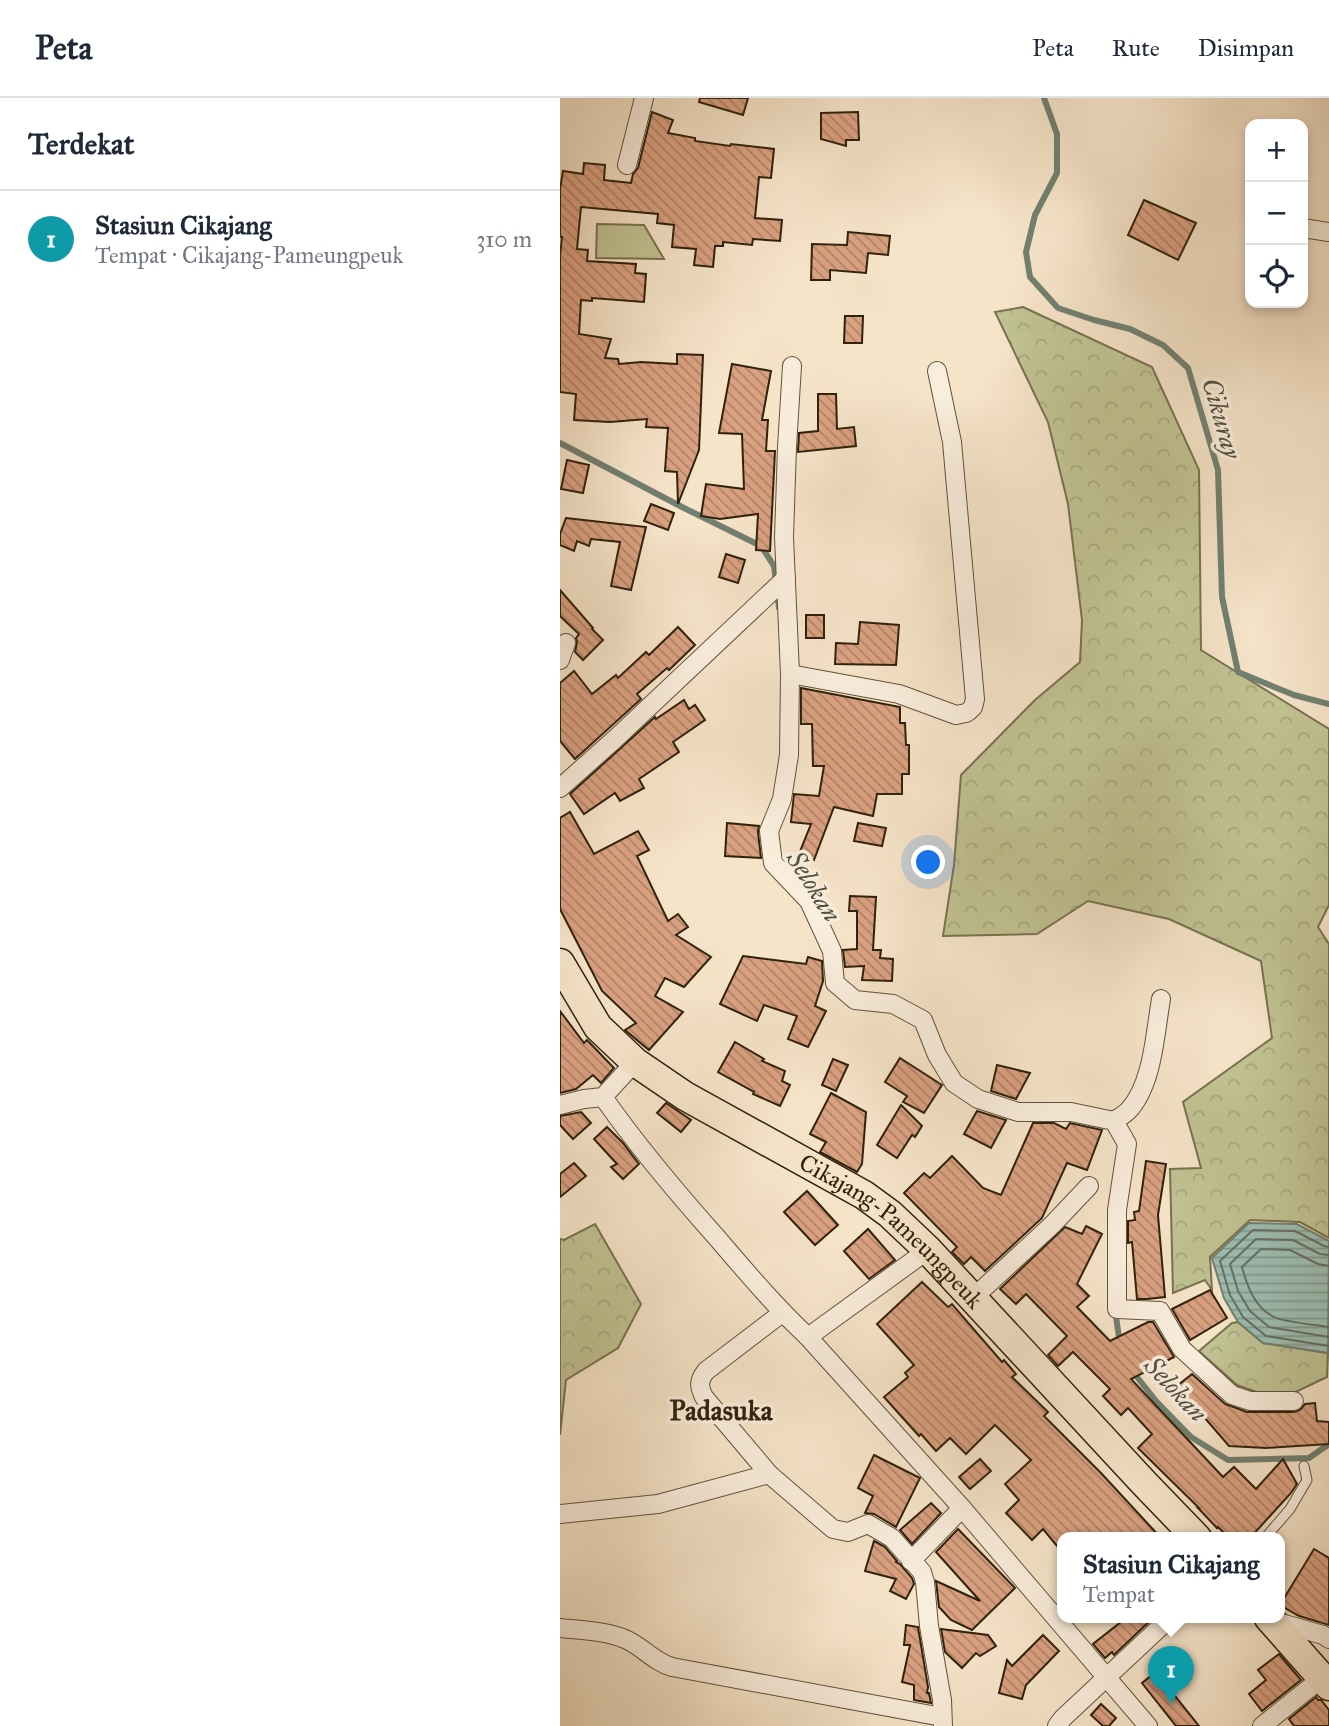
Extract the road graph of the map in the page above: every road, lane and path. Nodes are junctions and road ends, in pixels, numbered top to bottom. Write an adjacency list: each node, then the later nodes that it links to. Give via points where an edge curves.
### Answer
1 (644, 98): 2 (street)
2 (627, 165)
3 (1308, 229): 4 (street)
4 (1329, 232)
5 (792, 366): 7 (street)
6 (937, 371): 8 (street, via 952,442 973,707 956,715 900,694)
7 (779, 584): 8 (street); 9 (street)
8 (790, 674): 15 (street, via 789,755 782,799 769,831 773,863 809,901 832,951 835,983 855,1000 892,1004 923,1020 954,1083 978,1099 1018,1112 1071,1112)
9 (560, 788)
10 (560, 963): 12 (main road, Cikajang-Pameungpeuk, via 598,1027)
11 (1161, 999): 15 (street, via 1147,1079 1127,1112)
12 (635, 1062): 13 (street); 17 (main road, Cikajang-Pameungpeuk, via 695,1102 864,1195)
13 (603, 1097): 14 (street); 19 (street)
14 (560, 1105)
15 (1114, 1121): 21 (street, via 1127,1144 1117,1210 1117,1309 1160,1311 1182,1349 1232,1395 1250,1401)
16 (1089, 1186): 18 (street)
17 (928, 1250): 18 (main road, Cikajang-Pameungpeuk); 20 (street)
18 (973, 1298): 26 (main road, Cikajang-Pameungpeuk)
19 (782, 1313): 20 (street); 23 (street, via 706,1371 700,1387)
20 (808, 1338): 24 (street)
21 (1294, 1401)
22 (1304, 1466): 27 (lane, via 1307,1480)
23 (769, 1474): 25 (street, via 658,1504); 28 (street, via 833,1530 848,1532 868,1524 892,1538)
24 (962, 1508): 28 (street); 29 (street)
25 (560, 1514)
26 (1191, 1532)
27 (1270, 1532)
28 (911, 1561): 38 (street, via 925,1582)
29 (1057, 1619)
30 (1060, 1623): 36 (street)
31 (1165, 1623): 36 (street)
32 (1274, 1623): 37 (main road)
33 (1283, 1623): 35 (street)
34 (560, 1628): 38 (street, via 625,1639 672,1667)
35 (1329, 1639)
36 (1107, 1678): 39 (street); 40 (street)
37 (1326, 1682): 41 (street)
38 (943, 1721)
39 (1057, 1726)
40 (1148, 1726)
41 (1262, 1726)

